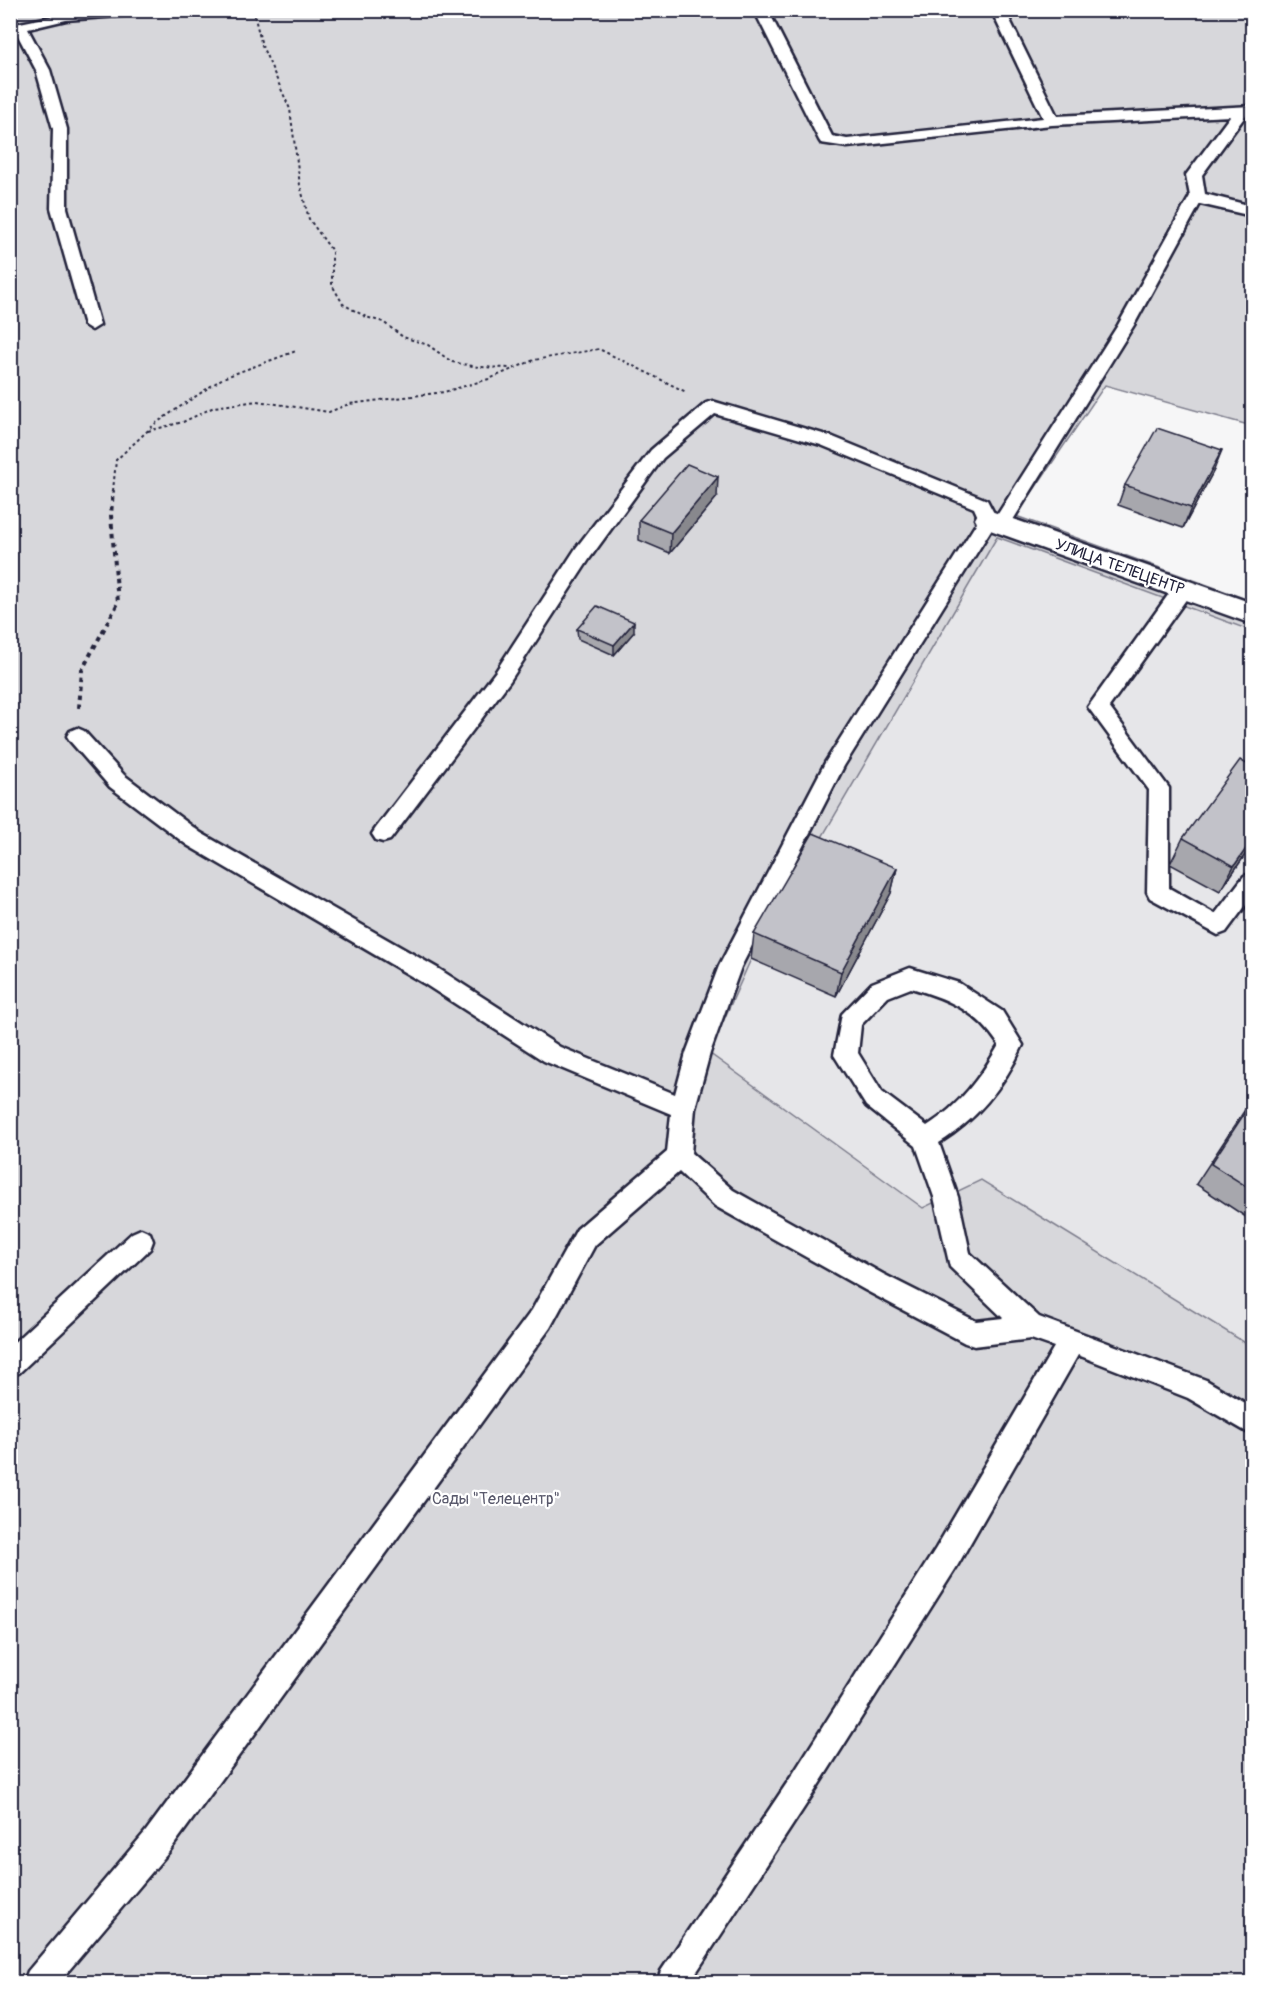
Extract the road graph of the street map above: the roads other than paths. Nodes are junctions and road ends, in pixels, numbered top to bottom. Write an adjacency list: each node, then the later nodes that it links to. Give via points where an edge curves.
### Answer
1 (145, 10): 4 (lane, via 66,16)
2 (761, 10): 6 (lane, via 826,140 847,144)
3 (998, 10): 6 (lane)
4 (15, 28): 9 (lane, via 43,70 60,129 59,208)
5 (1247, 110): 6 (lane); 7 (lane, via 1194,175)
6 (1052, 121)
7 (1198, 197): 8 (lane); 10 (lane, via 1126,325)
8 (1252, 211)
9 (92, 325)
10 (995, 521): 11 (street, УЛИЦА ТЕЛЕЦЕНТР); 14 (lane, via 981,504 927,480 827,441 712,407 657,454 583,553 503,676); 16 (lane, via 837,761 730,966 698,1053)
11 (1183, 589): 12 (street, УЛИЦА ТЕЛЕЦЕНТР); 15 (lane, via 1098,707 1159,788 1158,892 1218,926)
12 (1252, 614)
13 (77, 736): 16 (lane, via 117,781 194,839 431,976 552,1053)
14 (383, 834)
15 (1252, 882)
16 (683, 1108): 18 (lane)
17 (926, 1139): 17 (lane, via 874,1098 846,1055 850,1021 880,990 910,978 951,990 994,1018 1012,1045 981,1098 958,1121); 20 (lane, via 946,1197 958,1259)
18 (679, 1157): 20 (lane, via 724,1198 974,1334); 24 (lane, via 586,1237 541,1318 419,1485 157,1842)
19 (141, 1241): 22 (lane)
20 (1031, 1327): 21 (lane)
21 (1072, 1340): 23 (lane, via 1197,1389); 25 (lane, via 946,1558)
22 (10, 1364)
23 (1252, 1422)
24 (39, 1983)
25 (672, 1983)

